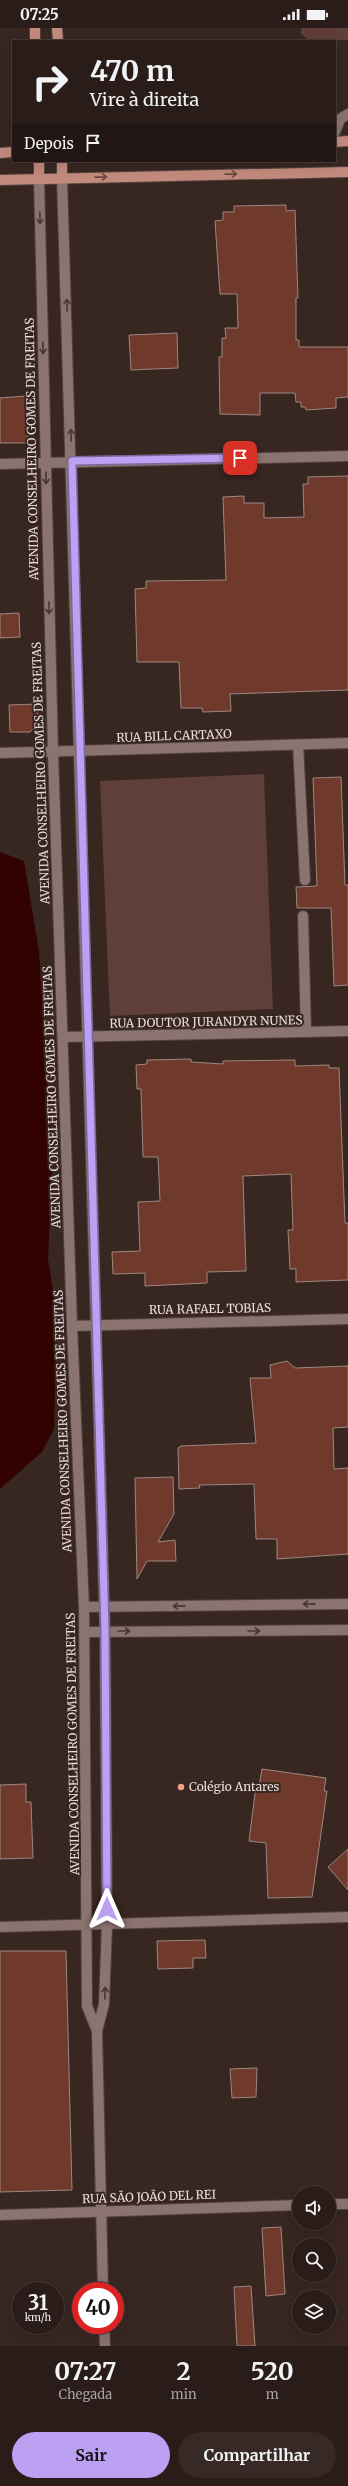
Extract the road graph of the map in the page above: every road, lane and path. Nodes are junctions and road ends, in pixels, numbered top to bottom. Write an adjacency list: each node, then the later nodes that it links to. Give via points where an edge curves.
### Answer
1 (35, 28): 3 (main road)
2 (57, 28): 4 (main road)
3 (35, 40)
4 (58, 40)
5 (348, 114): 6 (street, via 340,119)
6 (336, 129)
7 (348, 141): 8 (main road)
8 (336, 142)
9 (12, 152): 10 (main road)
10 (0, 153)
11 (39, 162): 15 (main road, AVENIDA CONSELHEIRO GOMES DE FREITAS)
12 (62, 162): 14 (main road, AVENIDA CONSELHEIRO GOMES DE FREITAS)
13 (348, 172): 14 (main road, one-way to 13)
14 (62, 178): 15 (main road); 18 (street, AVENIDA CONSELHEIRO GOMES DE FREITAS, one-way to 14)
15 (39, 179): 16 (main road); 19 (street, AVENIDA CONSELHEIRO GOMES DE FREITAS, one-way to 19)
16 (0, 180)
17 (348, 456): 18 (street)
18 (72, 461): 19 (street); 24 (street, AVENIDA CONSELHEIRO GOMES DE FREITAS)
19 (45, 462): 20 (street); 23 (street, AVENIDA CONSELHEIRO GOMES DE FREITAS, one-way to 23)
20 (0, 464)
21 (348, 743): 22 (street, RUA BILL CARTAXO)
22 (298, 745): 24 (street, RUA BILL CARTAXO); 26 (street)
23 (52, 752): 24 (street, RUA BILL CARTAXO); 25 (street, RUA BILL CARTAXO); 30 (street, AVENIDA CONSELHEIRO GOMES DE FREITAS)
24 (79, 752): 31 (street, AVENIDA CONSELHEIRO GOMES DE FREITAS)
25 (0, 754)
26 (305, 880)
27 (303, 916): 29 (street)
28 (348, 1031): 29 (street, RUA DOUTOR JURANDYR NUNES)
29 (306, 1032): 31 (street, RUA DOUTOR JURANDYR NUNES)
30 (64, 1037): 31 (street, RUA DOUTOR JURANDYR NUNES); 34 (street, AVENIDA CONSELHEIRO GOMES DE FREITAS)
31 (88, 1038): 33 (street, AVENIDA CONSELHEIRO GOMES DE FREITAS)
32 (348, 1319): 33 (street, RUA RAFAEL TOBIAS)
33 (95, 1325): 34 (street, RUA RAFAEL TOBIAS); 37 (street, AVENIDA CONSELHEIRO GOMES DE FREITAS)
34 (72, 1326): 36 (street, AVENIDA CONSELHEIRO GOMES DE FREITAS)
35 (348, 1604): 37 (street, one-way to 37)
36 (84, 1608): 37 (street); 40 (street, AVENIDA CONSELHEIRO GOMES DE FREITAS)
37 (103, 1608): 39 (street, AVENIDA CONSELHEIRO GOMES DE FREITAS)
38 (348, 1630): 39 (street, one-way to 38)
39 (105, 1631): 40 (street); 43 (street, AVENIDA CONSELHEIRO GOMES DE FREITAS)
40 (85, 1632): 42 (street, AVENIDA CONSELHEIRO GOMES DE FREITAS)
41 (348, 1917): 43 (street)
42 (88, 1924): 43 (street); 44 (street); 45 (street, AVENIDA CONSELHEIRO GOMES DE FREITAS, via 87,2006)
43 (107, 1924): 45 (street, AVENIDA CONSELHEIRO GOMES DE FREITAS, one-way to 43, via 104,2004)
44 (0, 1927)
45 (97, 2030): 49 (street, AVENIDA CONSELHEIRO GOMES DE FREITAS)
46 (336, 2204): 47 (street)
47 (348, 2204)
48 (292, 2205): 49 (street, RUA SÃO JOÃO DEL REI)
49 (100, 2211): 50 (street, RUA SÃO JOÃO DEL REI); 51 (street, AVENIDA CONSELHEIRO GOMES DE FREITAS)
50 (0, 2215)
51 (103, 2282)
52 (104, 2334): 53 (street)
53 (105, 2346)

